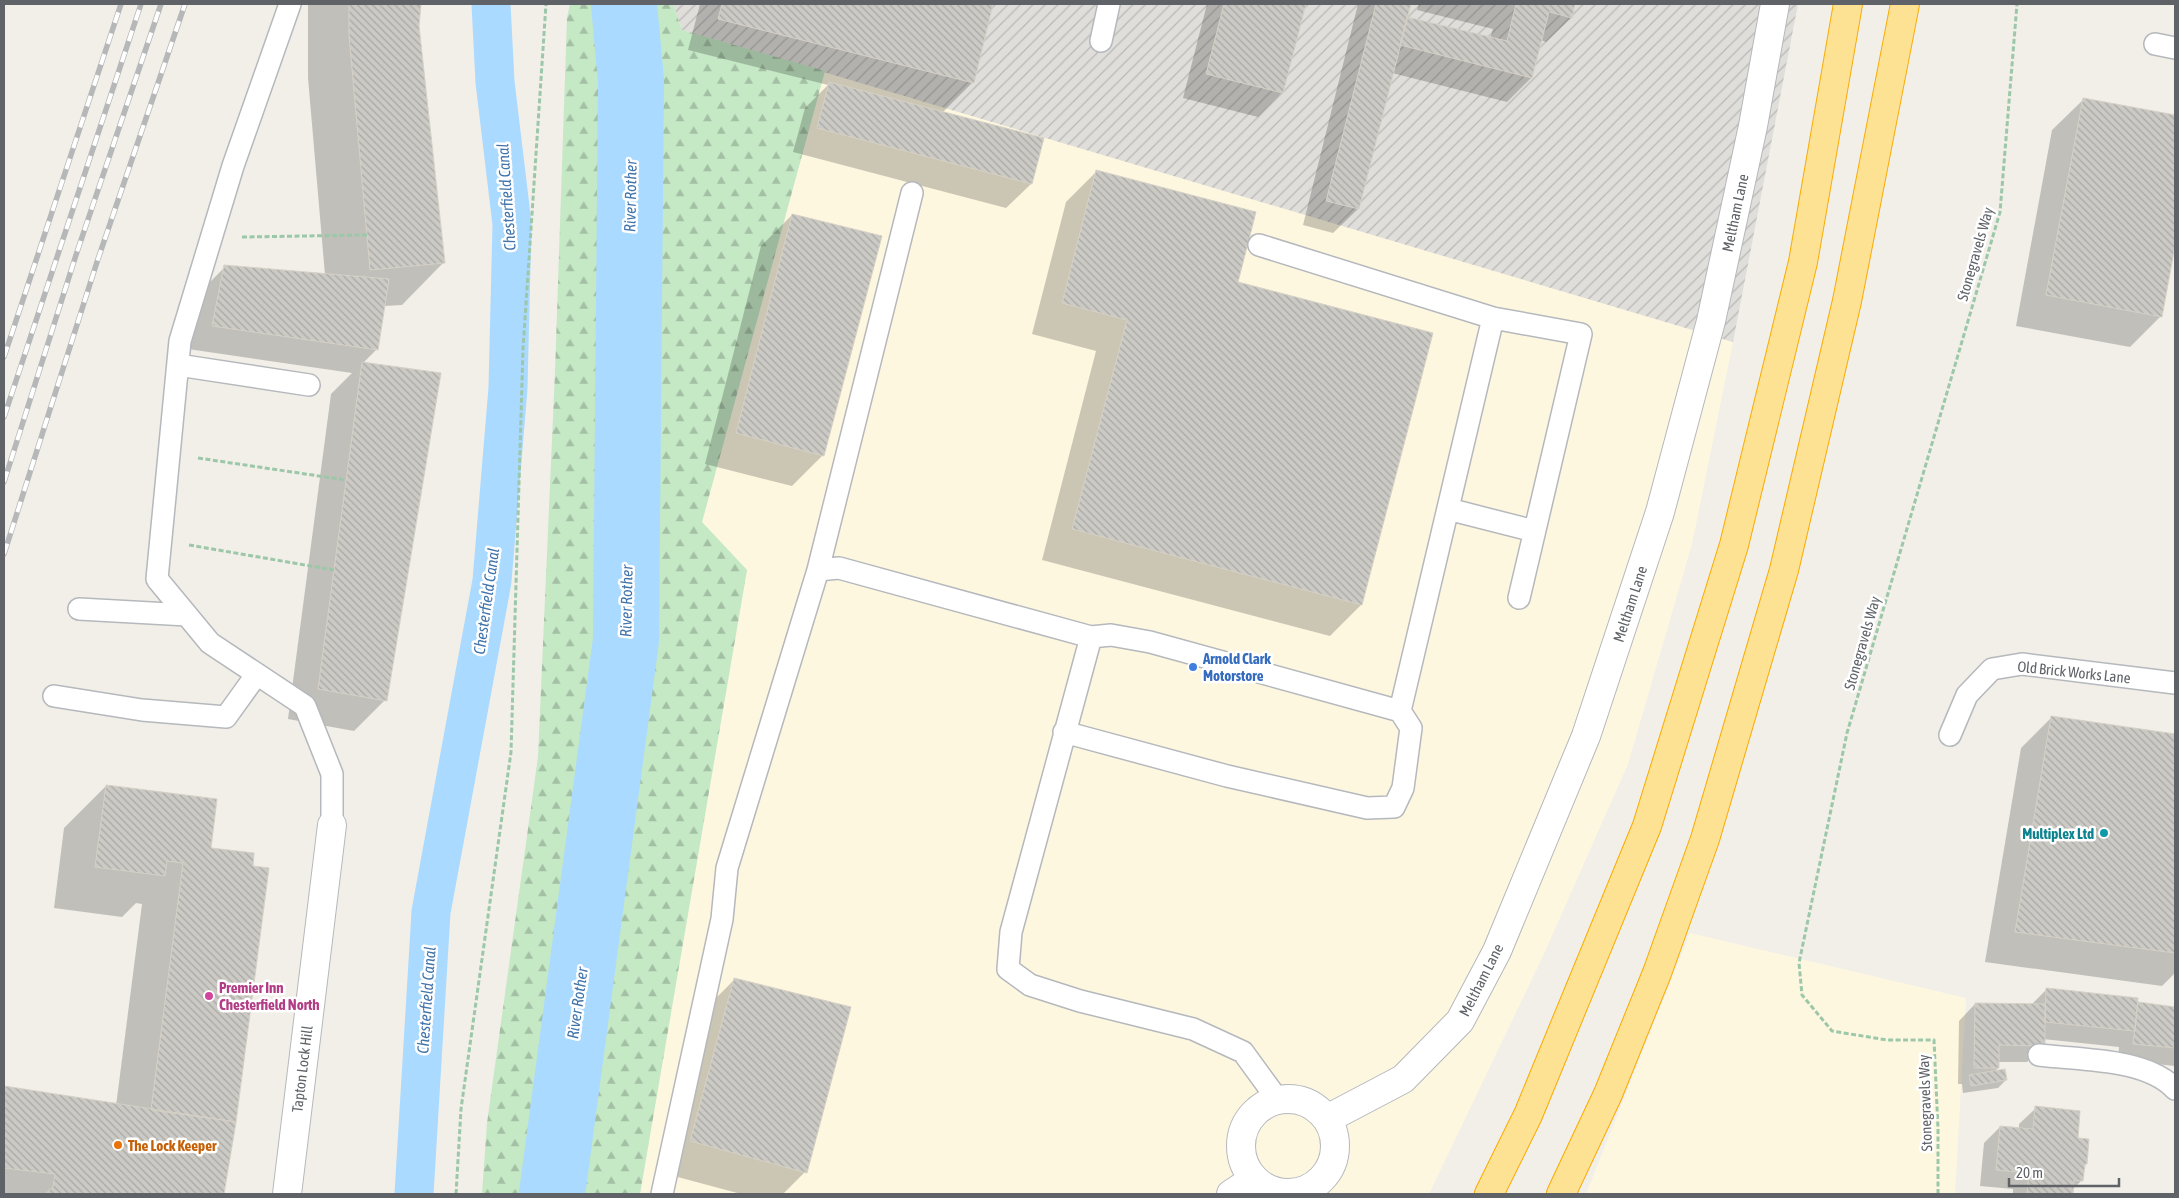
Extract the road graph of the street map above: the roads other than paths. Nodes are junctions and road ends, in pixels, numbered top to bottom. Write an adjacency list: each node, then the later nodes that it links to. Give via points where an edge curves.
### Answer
1 (290, 4): 10 (lane, via 233,166 180,341)
2 (1109, 4): 6 (lane)
3 (1775, 4): 29 (street, Meltham Lane, via 1753,126 1711,321 1660,512 1586,736 1497,951 1460,1021 1403,1079)
4 (1848, 4): 35 (highway, via 1803,262 1734,545 1647,826 1528,1115)
5 (1905, 4): 36 (highway, via 1847,300 1784,570 1699,857 1647,999 1608,1094)
6 (1101, 41)
7 (912, 193): 14 (lane)
8 (1259, 245): 9 (lane)
9 (1493, 318): 12 (lane); 13 (lane, via 1581,334)
10 (178, 364): 11 (lane); 17 (lane, via 157,579)
11 (309, 385)
12 (1448, 509): 13 (lane); 22 (lane)
13 (1534, 531): 15 (lane)
14 (818, 570): 18 (lane, via 839,568); 33 (lane, via 726,868 722,919)
15 (1519, 598)
16 (79, 609): 17 (lane)
17 (188, 616): 19 (lane, via 210,643)
18 (1091, 637): 22 (lane, via 1111,635 1150,642); 23 (lane)
19 (257, 674): 21 (lane, via 226,717 142,710); 25 (lane, via 306,706 332,774)
20 (2175, 683): 24 (lane, Old Brick Works Lane, via 2022,664 1992,669 1967,695)
21 (54, 696)
22 (1400, 711): 23 (lane, via 1411,728 1403,788 1394,807 1367,808 1227,776)
23 (1064, 732): 28 (lane, via 1010,932 1008,970 1030,985 1193,1029 1244,1052)
24 (1950, 735)
25 (332, 826): 32 (street, Tapton Lock Hill)
26 (2039, 1056): 27 (lane, via 2110,1063 2150,1071)
27 (2175, 1089)
28 (1278, 1100): 29 (street, via 1292,1099 1305,1103); 30 (street, via 1259,1110 1246,1126 1242,1154)
29 (1327, 1119): 31 (street, via 1334,1133 1336,1149 1328,1171)
30 (1254, 1179): 31 (street, via 1281,1193); 34 (street)
31 (1313, 1191)
32 (287, 1194)
33 (662, 1194)
34 (1231, 1194)
35 (1489, 1194)
36 (1561, 1194)

